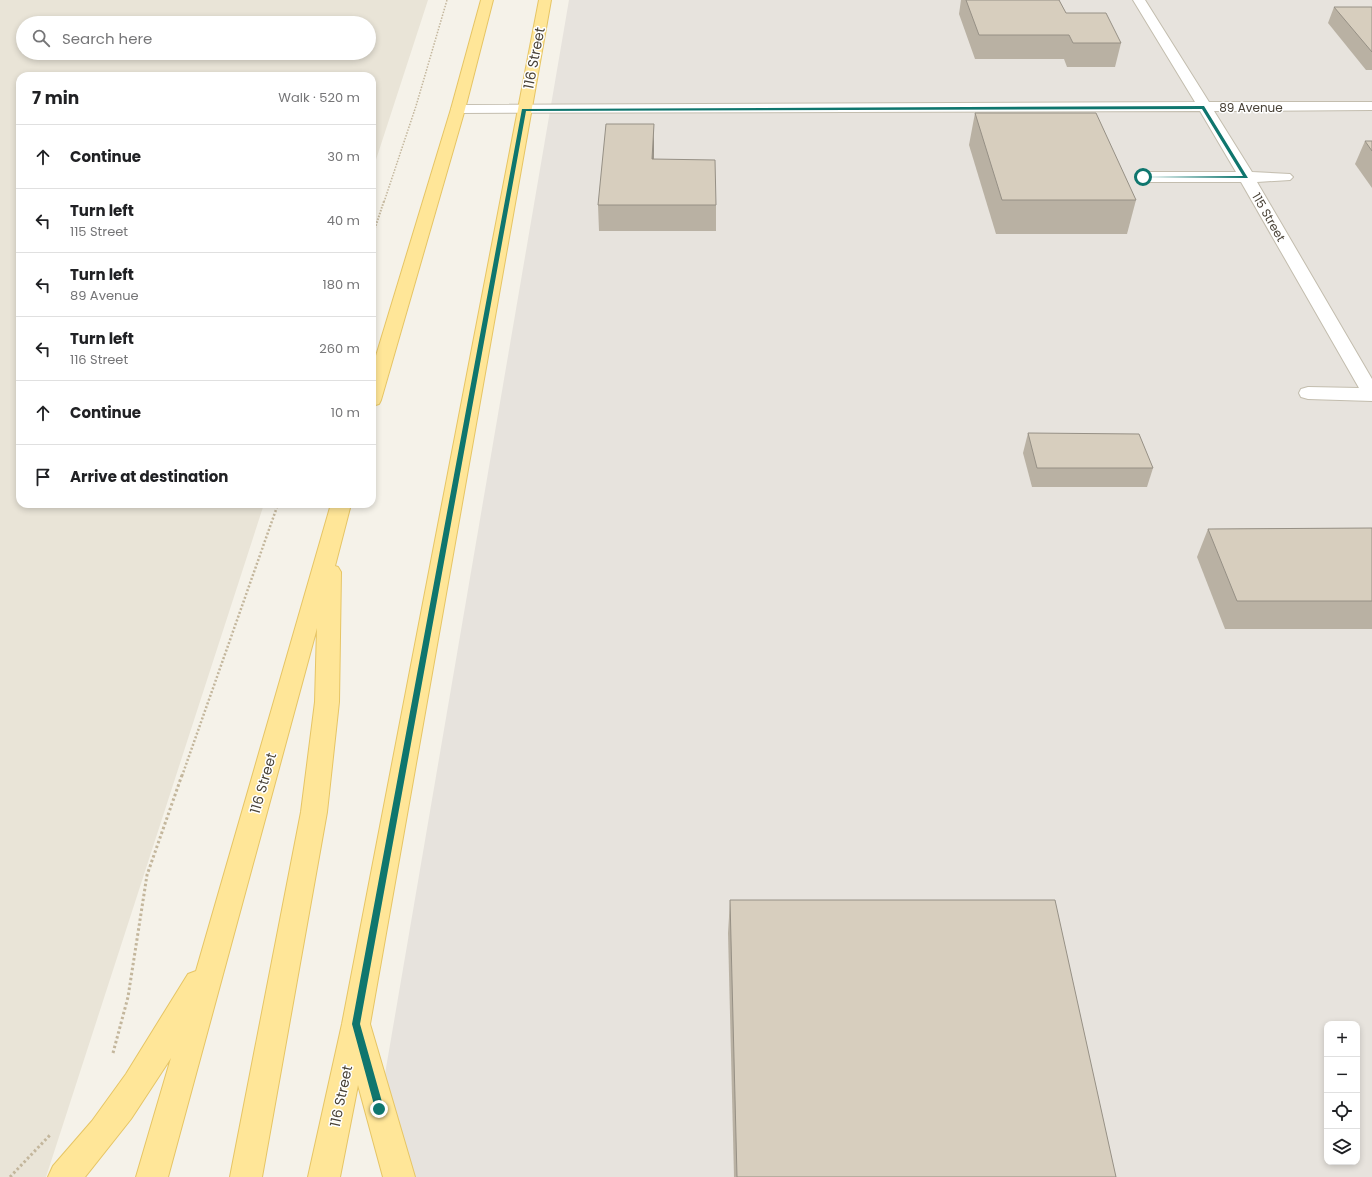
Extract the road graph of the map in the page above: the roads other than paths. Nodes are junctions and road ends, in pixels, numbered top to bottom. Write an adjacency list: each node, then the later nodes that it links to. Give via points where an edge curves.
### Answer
1 (487, 0): 6 (main road)
2 (545, 0): 7 (main road, 116 Street)
3 (1139, 0): 5 (street, 115 Street)
4 (1372, 106): 5 (street, 89 Avenue)
5 (1204, 108): 7 (street, 89 Avenue); 9 (street, 115 Street)
6 (458, 109): 7 (street, 89 Avenue); 11 (main road)
7 (524, 109): 17 (main road, 116 Street)
8 (1143, 177): 9 (street)
9 (1246, 177): 10 (street); 13 (street, 115 Street)
10 (1285, 177)
11 (376, 386)
12 (1308, 393): 13 (street)
13 (1372, 394)
14 (341, 508): 15 (main road, 116 Street)
15 (331, 539): 16 (main road, 116 Street); 20 (main road, via 327,702 314,812)
16 (216, 951): 18 (main road, via 170,1034 116,1116); 19 (main road, 116 Street)
17 (356, 1024): 21 (main road, 116 Street); 22 (main road)
18 (64, 1177)
19 (152, 1177)
20 (246, 1177)
21 (324, 1177)
22 (399, 1177)

